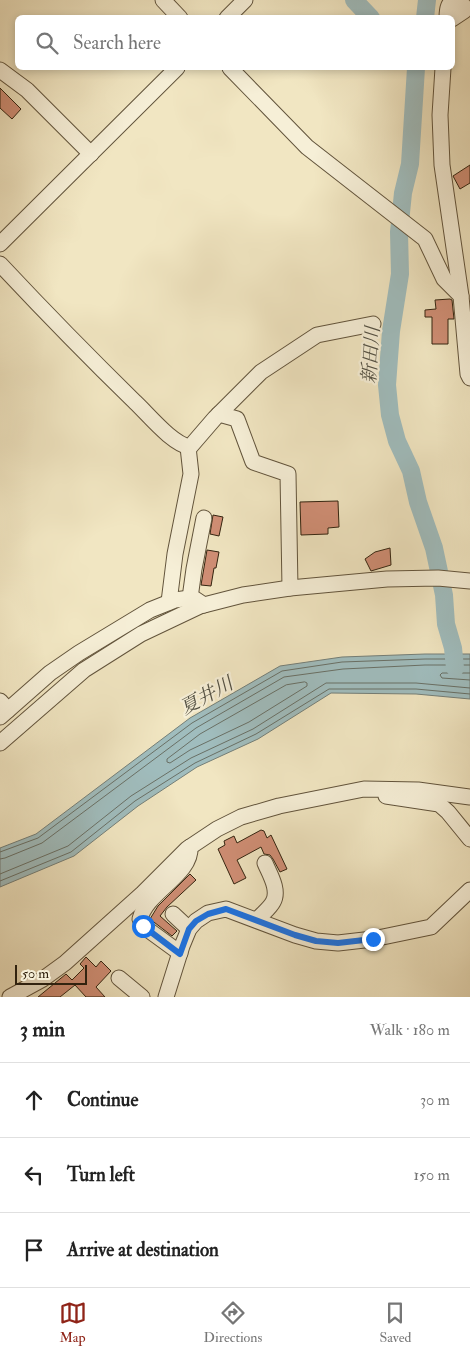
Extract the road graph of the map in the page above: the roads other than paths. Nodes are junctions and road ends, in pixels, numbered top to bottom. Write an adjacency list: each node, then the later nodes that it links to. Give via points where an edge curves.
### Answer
1 (163, 0): 3 (street)
2 (245, 0): 4 (street)
3 (177, 15)
4 (230, 15)
5 (447, 15): 6 (street, via 450,3 458,0 464,11)
6 (455, 17)
7 (0, 70): 11 (street, via 27,90)
8 (175, 70): 11 (street)
9 (232, 70): 14 (street, via 307,147 425,239 444,279)
10 (443, 70): 14 (street, via 442,165)
11 (91, 154): 12 (street)
12 (0, 244)
13 (0, 264): 18 (street, via 69,338 162,428 182,446)
14 (461, 296): 16 (street)
15 (373, 324): 17 (street, via 317,335 261,372)
16 (470, 378)
17 (219, 414): 18 (street); 21 (street, via 237,419 253,462 288,474)
18 (188, 447): 23 (street, via 191,474 174,554)
19 (204, 518): 22 (street)
20 (470, 581): 21 (street, via 410,578)
21 (290, 588): 24 (street)
22 (190, 598): 23 (street); 24 (street)
23 (169, 602): 25 (street, via 78,652)
24 (204, 605): 26 (street, via 141,634 84,670)
25 (3, 709)
26 (0, 743)
27 (375, 789): 28 (street, via 418,790); 29 (street, via 386,796 438,804); 30 (street, via 257,812 217,829)
28 (470, 797)
29 (470, 840)
30 (190, 847): 36 (street, via 190,855 183,867 152,900 140,919 143,926); 38 (street, via 66,963)
31 (264, 863): 34 (street, via 274,885 275,896 274,902)
32 (470, 890): 34 (street, via 432,927 373,939 338,943 316,941)
33 (173, 914): 35 (street)
34 (257, 920): 35 (street, via 226,909 208,914)
35 (189, 929): 36 (street)
36 (180, 954): 40 (street)
37 (119, 978): 39 (street)
38 (10, 997)
39 (142, 997)
40 (166, 997)

